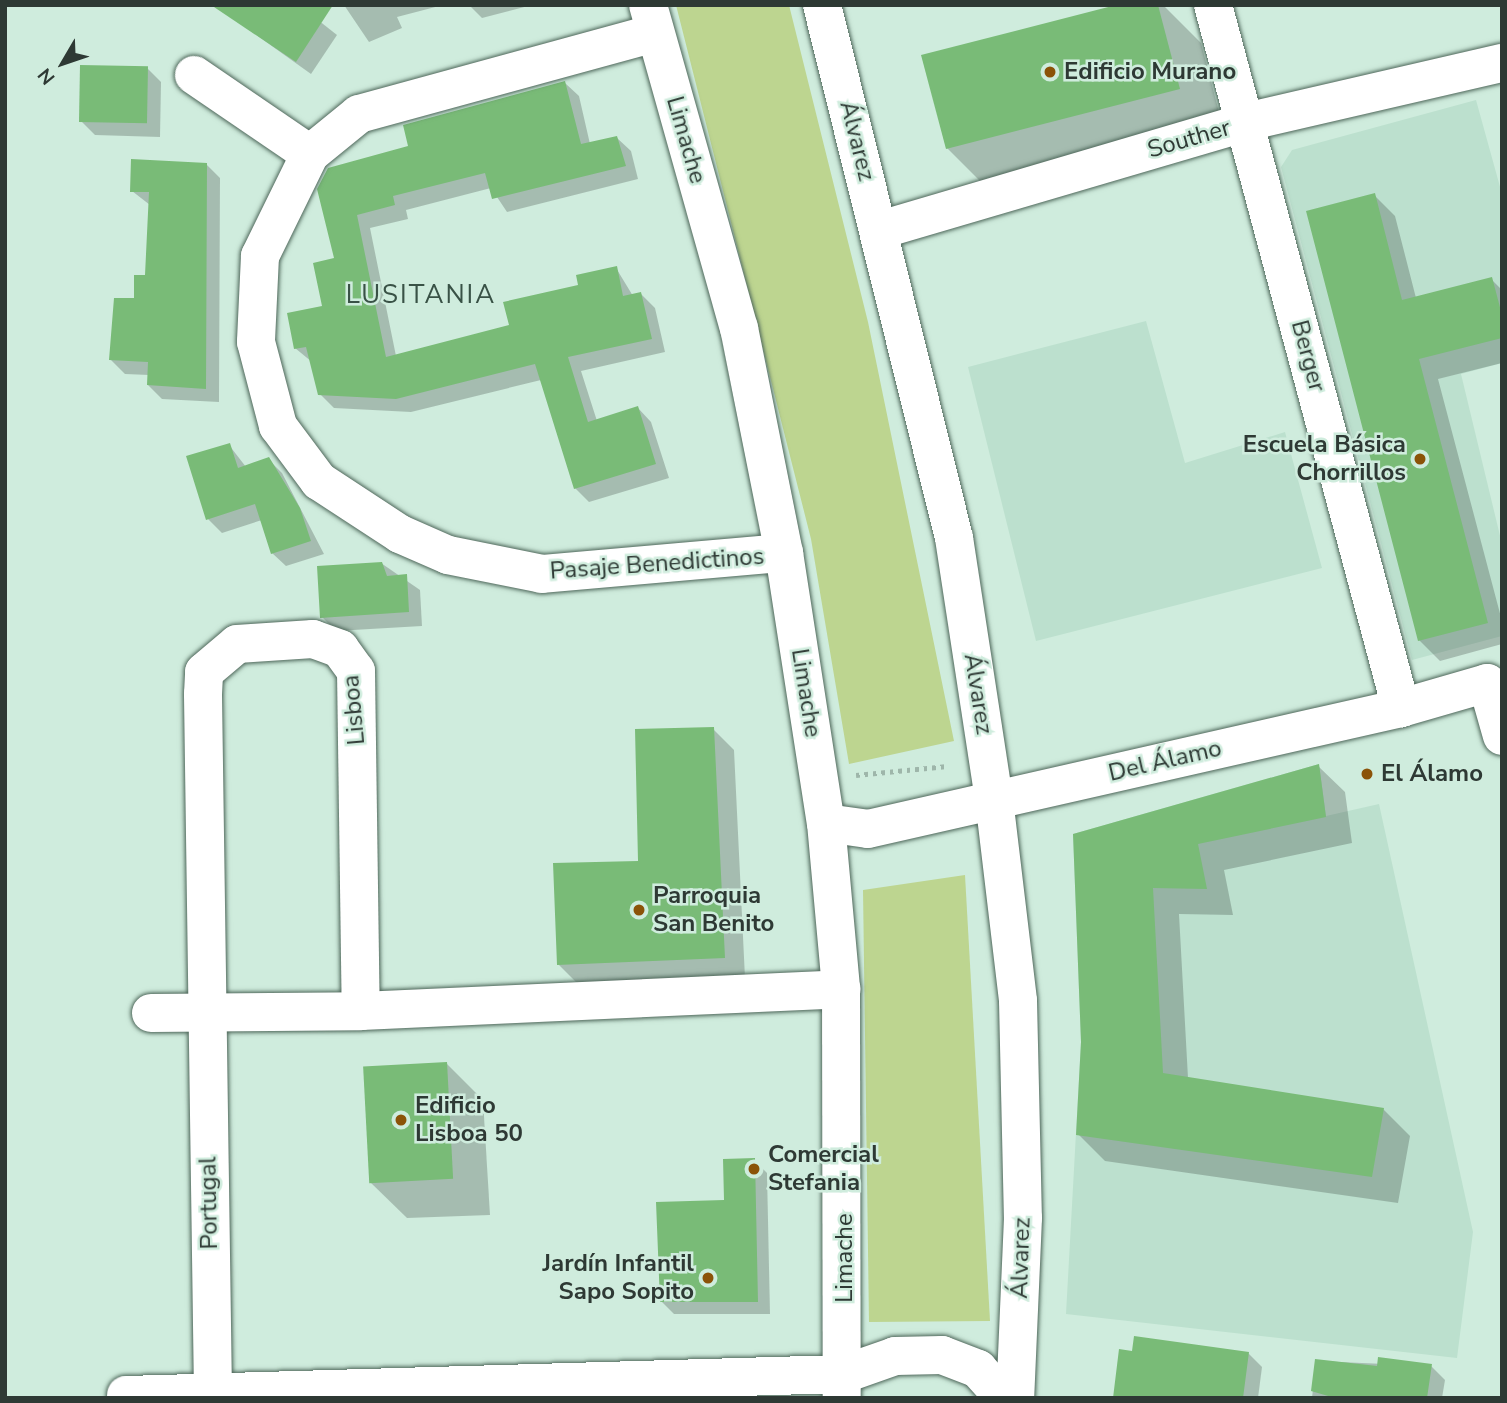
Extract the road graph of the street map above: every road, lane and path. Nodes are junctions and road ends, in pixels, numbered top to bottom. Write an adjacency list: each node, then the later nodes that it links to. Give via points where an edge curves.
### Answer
1 (822, 5): 8 (street, Álvarez)
2 (1213, 5): 6 (street, Berger)
3 (652, 19): 7 (street, Pasaje Benedictinos, via 359,114); 9 (street, Limache, via 739,328)
4 (1502, 63): 6 (street, Souther)
5 (194, 75): 7 (street)
6 (1246, 122): 8 (street, Souther); 11 (street, Berger)
7 (310, 153): 9 (street, Pasaje Benedictinos, via 260,256 256,342 278,426 319,481 400,534 448,555 542,574)
8 (880, 230): 13 (street, Álvarez, via 954,538)
9 (784, 553): 15 (street, Limache)
10 (1494, 681): 11 (street, Del Álamo); 12 (street)
11 (1401, 708): 14 (street, Del Álamo)
12 (1502, 736)
13 (988, 760): 14 (street, Álvarez); 15 (path, via 858,774)
14 (994, 799): 15 (street, Del Álamo, via 868,830); 24 (street, Álvarez, via 1018,1001 1023,1218)
15 (824, 808): 16 (street, Limache)
16 (841, 989): 18 (street); 20 (street, Limache)
17 (204, 1011): 18 (street); 18 (street, Lisboa, via 204,672 237,644 313,639 340,649 356,671); 19 (street); 21 (street, Portugal)
18 (361, 1011)
19 (150, 1013)
20 (843, 1386): 21 (street); 23 (street, via 895,1356 942,1355 978,1369)
21 (214, 1394): 22 (street)
22 (126, 1395)
23 (1004, 1398)
24 (1015, 1398)

